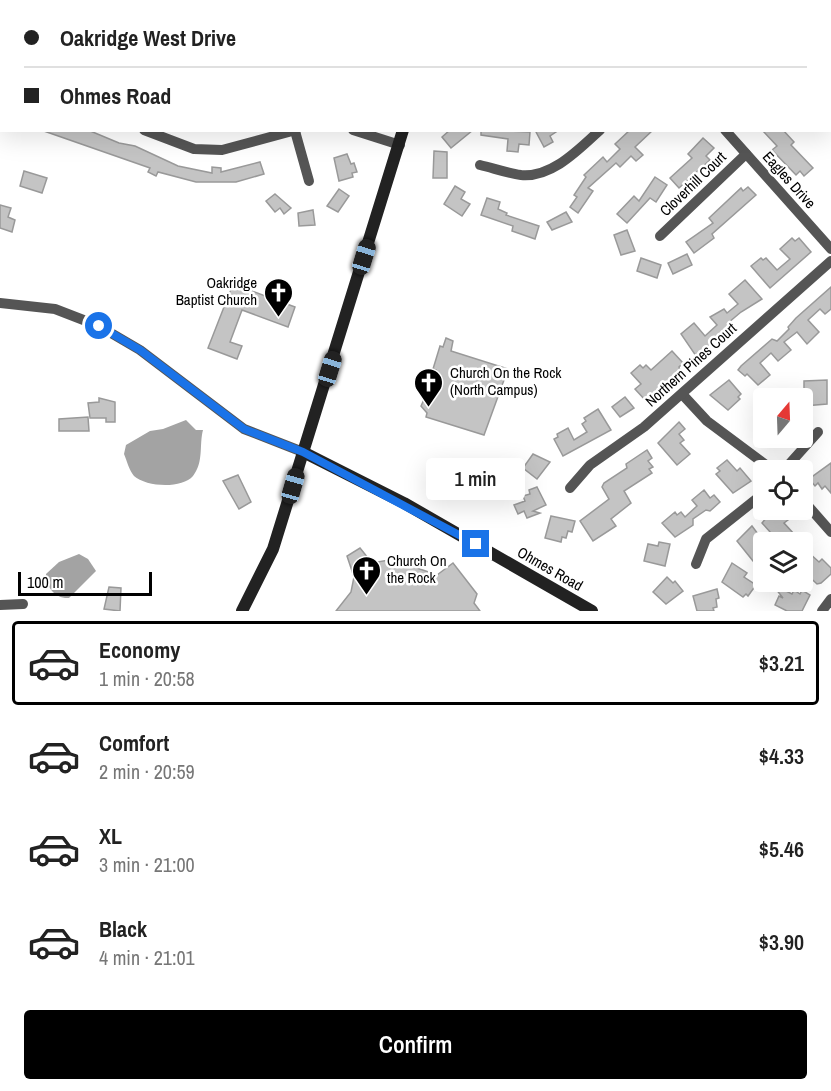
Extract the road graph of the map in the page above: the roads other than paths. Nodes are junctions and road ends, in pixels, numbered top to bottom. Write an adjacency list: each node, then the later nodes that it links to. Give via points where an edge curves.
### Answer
1 (149, 132): 2 (street, via 194,149 222,150)
2 (292, 132)
3 (296, 132): 11 (street)
4 (359, 132): 8 (street)
5 (403, 132): 8 (main road)
6 (598, 132): 10 (street, via 547,170 523,175)
7 (727, 132): 9 (street, Eagles Drive)
8 (400, 145): 18 (main road)
9 (746, 154): 12 (street, Cloverhill Court); 13 (street, Eagles Drive)
10 (480, 165)
11 (309, 181)
12 (660, 236)
13 (831, 249)
14 (831, 261): 16 (street, Northern Pines Court)
15 (0, 303): 18 (street, via 55,309 99,326 140,350 244,429)
16 (681, 394): 19 (street, via 707,421); 21 (street, Northern Pines Court, via 644,427 590,465)
17 (818, 432): 20 (street)
18 (303, 452): 29 (main road, Ohmes Road, via 404,503); 30 (main road, via 273,549)
19 (759, 460)
20 (793, 460)
21 (570, 488)
22 (753, 502): 25 (street, via 706,539)
23 (813, 512): 24 (street)
24 (831, 532)
25 (696, 564)
26 (831, 599): 32 (street)
27 (22, 604): 28 (street)
28 (0, 605)
29 (571, 606): 31 (main road, Ohmes Road)
30 (242, 611)
31 (592, 611)
32 (822, 611)

